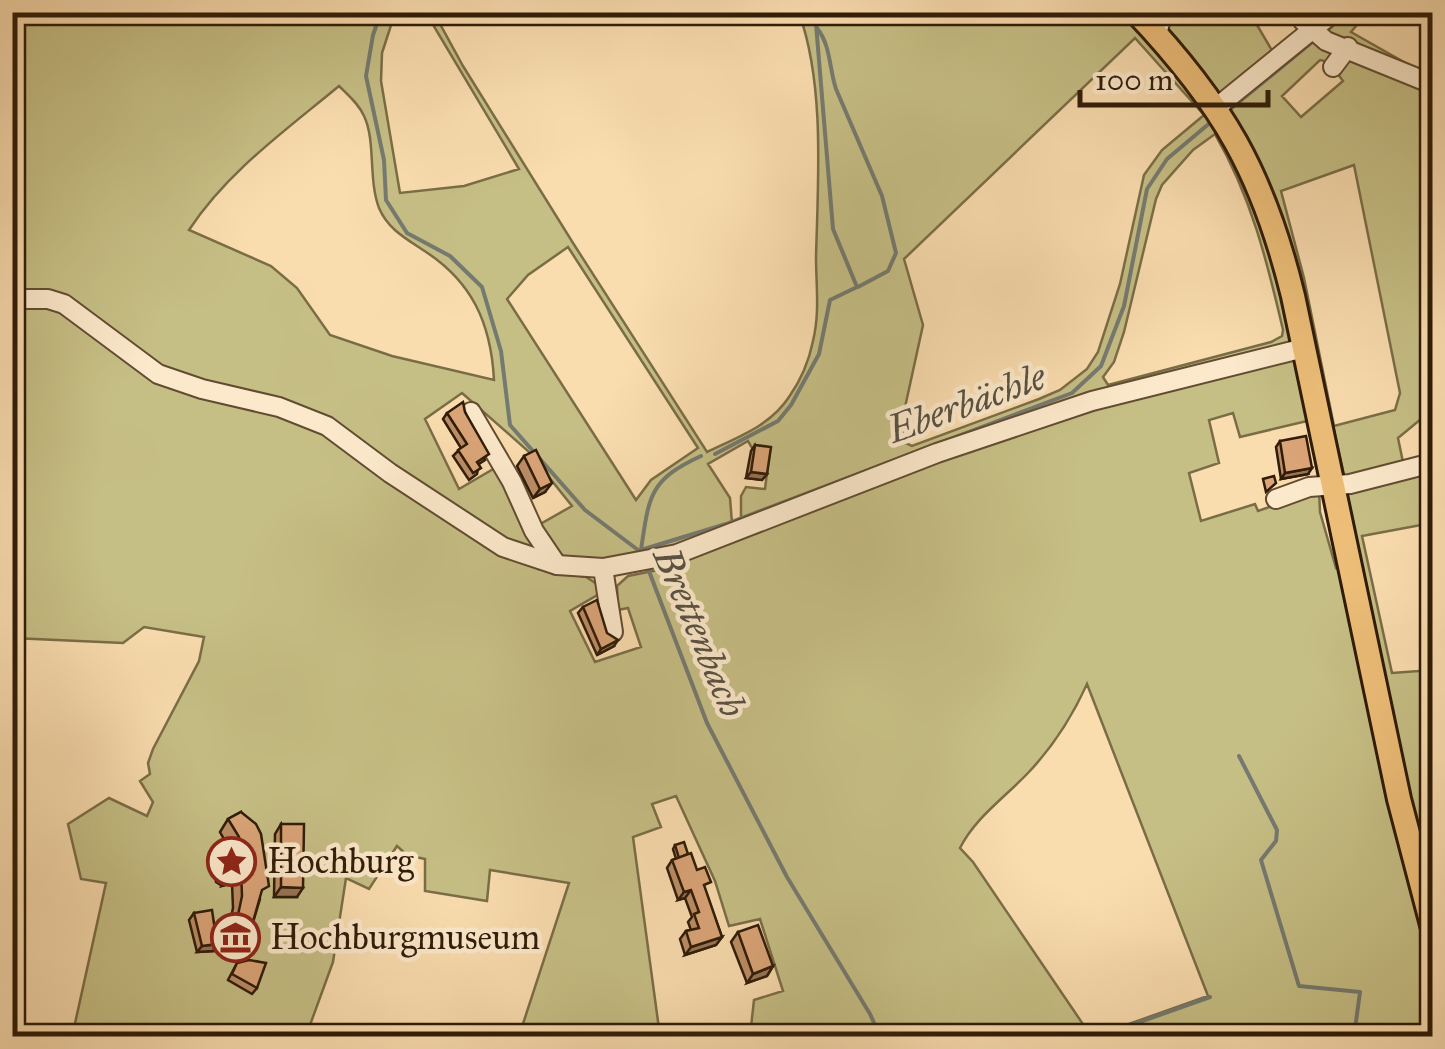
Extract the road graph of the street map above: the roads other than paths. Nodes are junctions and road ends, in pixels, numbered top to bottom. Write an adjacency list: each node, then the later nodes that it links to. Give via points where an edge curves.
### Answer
1 (1136, 12): 4 (main road)
2 (1301, 12): 5 (street)
3 (1334, 12): 5 (street)
4 (1160, 23): 9 (main road)
5 (1317, 35): 6 (street); 9 (street)
6 (1348, 47): 7 (street); 8 (street)
7 (1333, 67)
8 (1432, 84)
9 (1220, 112): 11 (main road, via 1272,217)
10 (12, 299): 16 (street, via 64,304 158,374 326,426 503,547)
11 (1304, 348): 14 (main road); 17 (street, via 1023,423 656,560)
12 (471, 412): 16 (street)
13 (1432, 464): 14 (street)
14 (1332, 483): 15 (street); 19 (main road, via 1398,799)
15 (1276, 499)
16 (557, 565): 17 (street)
17 (604, 568): 18 (street)
18 (613, 632)
19 (1432, 925)

